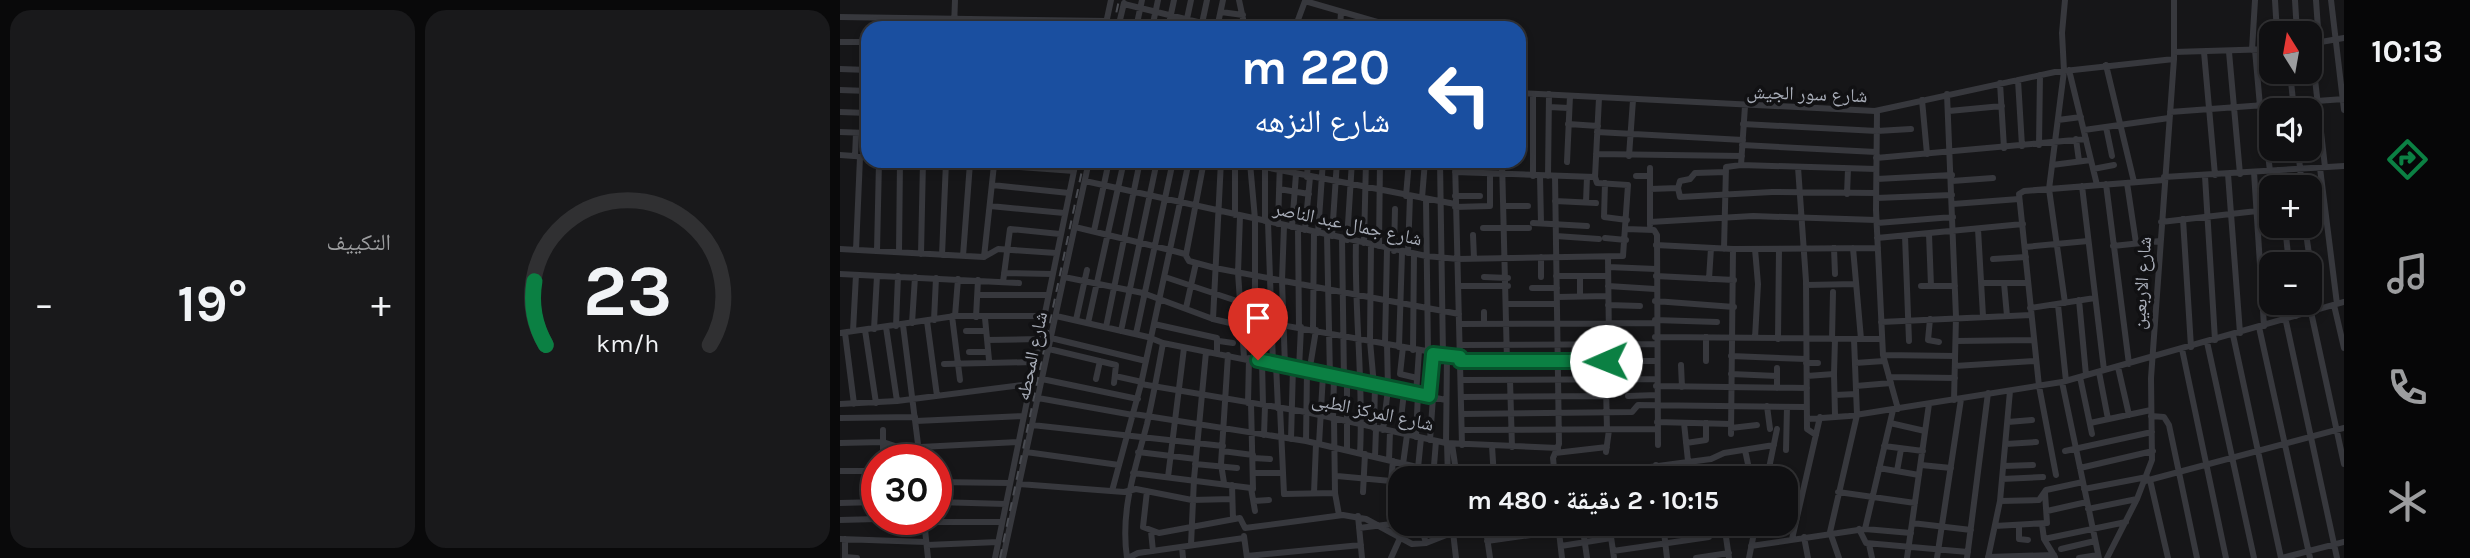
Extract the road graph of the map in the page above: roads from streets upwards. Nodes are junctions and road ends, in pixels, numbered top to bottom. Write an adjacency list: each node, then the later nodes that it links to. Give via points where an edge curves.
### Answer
1 (955, 0): 24 (street)
2 (1111, 0): 27 (street)
3 (1158, 0): 18 (street)
4 (1174, 0): 21 (street)
5 (1191, 0): 25 (street)
6 (1207, 0): 32 (street)
7 (1223, 0): 19 (street)
8 (1239, 0): 22 (street)
9 (2065, 0): 54 (street)
10 (2174, 0): 50 (street, شارع الاربعين)
11 (2255, 0): 46 (street)
12 (2275, 0): 38 (street)
13 (2295, 0): 39 (street)
14 (2316, 0): 40 (street)
15 (2331, 0): 42 (street)
16 (1124, 2): 17 (street); 28 (street)
17 (1141, 4): 18 (street)
18 (1156, 12): 21 (street); 29 (street)
19 (1221, 12): 22 (street); 33 (street)
20 (1341, 12): 35 (street, via 1302,3); 36 (street); 37 (street)
21 (1171, 15): 25 (street); 30 (street)
22 (1243, 15): 34 (street)
23 (840, 17): 24 (street)
24 (954, 19): 26 (street)
25 (1187, 19): 31 (street)
26 (1015, 21)
27 (1107, 21)
28 (1120, 21)
29 (1154, 21)
30 (1170, 21)
31 (1192, 21)
32 (1203, 21)
33 (1219, 21)
34 (1244, 21)
35 (1298, 21)
36 (1340, 21)
37 (1365, 21)
38 (2276, 21)
39 (2296, 21)
40 (2315, 21)
41 (2344, 38): 42 (street)
42 (2335, 40): 45 (street); 67 (street)
43 (840, 42): 44 (street)
44 (861, 42)
45 (2322, 42)
46 (2253, 50): 47 (street, شارع سور الجيش); 49 (street, شارع سور الجيش); 66 (street)
47 (2259, 50)
48 (2204, 52): 49 (street, شارع سور الجيش); 50 (street, شارع سور الجيش); 77 (street)
49 (2229, 52): 76 (street)
50 (2174, 55): 51 (street, شارع سور الجيش); 83 (street, شارع الاربعين)
51 (2106, 65): 54 (street, شارع سور الجيش); 88 (street)
52 (840, 69): 53 (street)
53 (861, 70)
54 (2066, 71): 55 (street, شارع سور الجيش); 84 (street); 85 (street)
55 (2040, 75): 56 (street, شارع سور الجيش); 102 (street)
56 (2018, 80): 57 (street, شارع سور الجيش); 103 (street)
57 (2000, 83): 63 (street, شارع سور الجيش); 72 (street)
58 (840, 90): 59 (street)
59 (861, 91)
60 (1526, 94): 61 (street, شارع سور الجيش)
61 (1533, 94): 62 (street, شارع سور الجيش); 179 (street)
62 (1549, 94): 64 (street, شارع سور الجيش); 74 (street)
63 (1947, 94): 69 (street, شارع سور الجيش); 81 (street)
64 (1570, 96): 65 (street, شارع سور الجيش); 75 (street)
65 (1599, 98): 68 (street, شارع سور الجيش); 90 (street)
66 (2260, 98)
67 (2343, 99): 70 (street); 78 (street)
68 (1633, 100): 71 (street, شارع سور الجيش); 97 (street)
69 (1922, 100): 80 (street, شارع سور الجيش); 109 (street)
70 (2322, 101)
71 (1745, 106): 80 (street, شارع سور الجيش); 87 (street)
72 (2002, 106): 81 (street); 104 (street)
73 (2259, 106): 76 (street)
74 (1549, 107): 75 (street); 180 (street)
75 (1569, 108): 86 (street)
76 (2235, 108): 77 (street); 175 (street)
77 (2209, 110): 83 (street); 176 (street)
78 (2344, 110)
79 (840, 111): 82 (street)
80 (1877, 111): 93 (street)
81 (1948, 111): 105 (street)
82 (861, 112)
83 (2169, 115): 88 (street); 190 (street, شارع الاربعين)
84 (2081, 117): 85 (street); 92 (street)
85 (2058, 120): 100 (street)
86 (1568, 124): 90 (street); 119 (street)
87 (1744, 124): 93 (street); 101 (street)
88 (2120, 125): 89 (street); 195 (street)
89 (2106, 127): 92 (street); 113 (street)
90 (1597, 129): 97 (street); 106 (street)
91 (1911, 129): 93 (street)
92 (2084, 130): 99 (street)
93 (1877, 131): 108 (street)
94 (840, 132): 95 (street)
95 (856, 133): 96 (street); 114 (street)
96 (861, 133)
97 (1630, 135): 101 (street); 111 (street)
98 (2076, 139): 99 (street); 100 (street); 116 (street)
99 (2086, 139): 115 (street)
100 (2056, 141): 102 (street); 121 (street)
101 (1742, 143): 108 (street); 112 (street)
102 (2039, 145): 103 (street)
103 (2022, 146): 104 (street)
104 (2004, 148): 105 (street)
105 (1951, 153): 109 (street); 187 (street)
106 (1596, 154): 111 (street); 185 (street)
107 (2322, 154): 125 (street)
108 (1876, 155): 109 (street); 161 (street)
109 (1927, 155)
110 (840, 156): 114 (street)
111 (1629, 156): 112 (street)
112 (1742, 156): 120 (street)
113 (2112, 156)
114 (861, 157): 300 (street)
115 (2091, 160): 116 (street); 162 (street)
116 (2079, 161): 121 (street)
117 (2269, 161): 167 (street)
118 (2299, 161): 163 (street)
119 (1567, 162)
120 (1741, 165): 124 (street); 170 (street, via 1727,166)
121 (2052, 165): 207 (street)
122 (2114, 165): 162 (street)
123 (2344, 166): 125 (street)
124 (1798, 167): 160 (street); 212 (street)
125 (2323, 167): 163 (street); 397 (street)
126 (879, 168): 304 (street)
127 (900, 168): 305 (street)
128 (923, 168): 308 (street)
129 (946, 168): 309 (street)
130 (970, 168): 311 (street)
131 (994, 168): 197 (street)
132 (1034, 168): 165 (street)
133 (1075, 168): 165 (street, شارع المحطه)
134 (1088, 168): 192 (street, شارع المحطه)
135 (1108, 168): 198 (street)
136 (1122, 168): 202 (street)
137 (1139, 168): 211 (street)
138 (1156, 168): 216 (street)
139 (1172, 168): 223 (street)
140 (1188, 168): 229 (street)
141 (1203, 168): 233 (street)
142 (1220, 168): 238 (street)
143 (1234, 168): 242 (street)
144 (1250, 168): 246 (street)
145 (1265, 168): 251 (street)
146 (1273, 168): 166 (street)
147 (1279, 168): 166 (street)
148 (1308, 168): 183 (street)
149 (1323, 168): 191 (street)
150 (1337, 168): 193 (street)
151 (1352, 168): 199 (street)
152 (1366, 168): 203 (street)
153 (1380, 168): 208 (street)
154 (1409, 168): 219 (street)
155 (1424, 168): 224 (street)
156 (1440, 168): 225 (street)
157 (1455, 168): 168 (street)
158 (1503, 168): 173 (street)
159 (1650, 168): 186 (street)
160 (1848, 169): 161 (street); 215 (street)
161 (1876, 169): 189 (street)
162 (2093, 169): 200 (street)
163 (2300, 169): 164 (street); 178 (street)
164 (2278, 170): 167 (street); 177 (street)
165 (1074, 171): 210 (street, شارع المحطه)
166 (1279, 171): 171 (street); 205 (street)
167 (2270, 171): 169 (street)
168 (1455, 172): 172 (street); 227 (street)
169 (2254, 172): 175 (street); 239 (street)
170 (1726, 173): 204 (street, via 1693,174 1679,181); 214 (street)
171 (1296, 174): 183 (street); 209 (street)
172 (1490, 174): 173 (street); 227 (street, via 1490,206)
173 (1503, 174): 179 (street); 234 (street)
174 (2228, 174): 175 (street); 176 (street); 241 (street)
175 (2240, 174)
176 (2215, 175): 182 (street)
177 (2279, 175)
178 (2301, 175)
179 (1536, 176): 180 (street); 217 (street)
180 (1551, 176): 184 (street); 226 (street)
181 (1636, 176): 186 (street)
182 (2204, 176): 190 (street); 243 (street)
183 (1309, 177): 191 (street); 213 (street)
184 (1587, 177): 185 (street); 228 (street)
185 (1595, 177): 194 (street, via 1597,183)
186 (1650, 177): 206 (street)
187 (1952, 178): 188 (street); 189 (street); 218 (street)
188 (1993, 178)
189 (1877, 179): 221 (street)
190 (2164, 179): 195 (street); 253 (street, شارع الاربعين)
191 (1322, 180): 193 (street); 267 (street)
192 (1085, 181): 198 (street, شارع جمال عبد الناصر); 258 (street, شارع المحطه)
193 (1336, 183): 199 (street); 272 (street)
194 (1605, 183): 249 (street, via 1604,217); 249 (street, via 1628,184)
195 (2131, 183): 196 (street); 283 (street)
196 (2106, 184): 200 (street); 288 (street)
197 (992, 185): 210 (street); 232 (street)
198 (1104, 185): 202 (street, شارع جمال عبد الناصر); 265 (street)
199 (1351, 185): 203 (street); 277 (street)
200 (2097, 185): 201 (street)
201 (2082, 186): 207 (street); 279 (street)
202 (1118, 188): 211 (street, شارع جمال عبد الناصر); 269 (street)
203 (1365, 188): 208 (street); 282 (street)
204 (1678, 188): 206 (street); 214 (street, via 1680,197)
205 (1279, 189): 209 (street); 259 (street)
206 (1650, 189): 252 (street)
207 (2049, 189): 222 (street); 284 (street)
208 (1379, 190): 219 (street); 287 (street)
209 (1294, 191): 213 (street); 259 (street)
210 (1069, 192): 240 (street, شارع المحطه)
211 (1134, 192): 216 (street, شارع جمال عبد الناصر); 275 (street)
212 (1798, 193): 214 (street); 215 (street); 247 (street)
213 (1309, 194): 259 (street)
214 (1725, 194): 244 (street)
215 (1847, 194): 221 (street)
216 (1150, 195): 223 (street, شارع جمال عبد الناصر); 281 (street)
217 (1540, 195): 226 (street); 236 (street)
218 (1952, 195): 221 (street); 231 (street)
219 (1408, 196): 224 (street); 307 (street)
220 (1480, 196): 227 (street)
221 (1876, 196): 250 (street)
222 (2019, 196): 231 (street); 255 (street)
223 (1165, 199): 229 (street, شارع جمال عبد الناصر); 285 (street)
224 (1424, 199): 225 (street); 312 (street)
225 (1438, 201): 227 (street); 314 (street)
226 (1555, 201): 228 (street); 236 (street); 254 (street)
227 (1455, 202): 321 (street)
228 (1586, 202): 230 (street)
229 (1180, 203): 233 (street, شارع جمال عبد الناصر); 302 (street)
230 (1596, 203)
231 (1953, 204): 245 (street)
232 (990, 206): 240 (street); 313 (street)
233 (1195, 206): 238 (street, شارع جمال عبد الناصر); 310 (street)
234 (1504, 206): 235 (street); 261 (street)
235 (1528, 206)
236 (1541, 206): 256 (street)
237 (1395, 209): 303 (street)
238 (1217, 211): 242 (street, شارع جمال عبد الناصر); 325 (street)
239 (2257, 211): 241 (street); 443 (street)
240 (1064, 213): 268 (street, شارع المحطه)
241 (2231, 214): 243 (street); 457 (street)
242 (1237, 215): 246 (street, شارع جمال عبد الناصر); 329 (street)
243 (2207, 216): 248 (street); 474 (street)
244 (1724, 217): 247 (street); 252 (street); 296 (street)
245 (1953, 217): 250 (street); 266 (street)
246 (1255, 219): 251 (street, شارع جمال عبد الناصر); 334 (street)
247 (1799, 219): 250 (street); 291 (street)
248 (2183, 219): 253 (street); 489 (street)
249 (1627, 220): 262 (street)
250 (1877, 221): 276 (street)
251 (1266, 222): 259 (street, شارع جمال عبد الناصر); 348 (street)
252 (1650, 222): 264 (street)
253 (2161, 222): 280 (street, شارع الاربعين)
254 (1556, 223): 256 (street); 257 (street); 273 (street)
255 (2023, 224): 263 (street); 289 (street)
256 (1534, 225): 261 (street)
257 (1587, 226)
258 (1075, 227): 265 (street); 341 (street, شارع المحطه)
259 (1291, 227): 267 (street, شارع جمال عبد الناصر); 353 (street); 361 (street)
260 (1483, 228): 261 (street)
261 (1505, 228): 315 (street)
262 (1626, 229): 264 (street); 278 (street)
263 (1978, 229): 266 (street); 356 (street)
264 (1651, 230): 286 (street, via 1656,231)
265 (1094, 231): 269 (street)
266 (1954, 232): 270 (street); 370 (street)
267 (1316, 233): 272 (street, شارع جمال عبد الناصر); 371 (street)
268 (1060, 234): 301 (street, via 1011,229); 306 (street, شارع المحطه)
269 (1108, 234): 275 (street); 359 (street)
270 (1929, 234): 274 (street); 369 (street)
271 (1473, 235): 319 (street)
272 (1330, 236): 277 (street, شارع جمال عبد الناصر); 376 (street)
273 (1556, 236): 278 (street); 317 (street)
274 (1905, 236): 276 (street); 426 (street)
275 (1124, 238): 281 (street); 364 (street)
276 (1877, 238): 294 (street)
277 (1345, 239): 282 (street, شارع جمال عبد الناصر); 379 (street)
278 (1626, 240): 320 (street, via 1625,255)
279 (2088, 241): 284 (street); 387 (street)
280 (2160, 241): 283 (street); 504 (street, شارع الاربعين)
281 (1140, 242): 285 (street); 375 (street)
282 (1364, 243): 287 (street, شارع جمال عبد الناصر); 383 (street); 386 (street)
283 (2136, 243): 288 (street)
284 (2057, 244): 289 (street); 396 (street)
285 (1155, 245): 302 (street); 378 (street)
286 (1656, 245): 290 (street); 327 (street)
287 (1379, 246): 303 (street, شارع جمال عبد الناصر)
288 (2113, 246): 526 (street)
289 (2025, 247): 318 (street)
290 (1711, 248): 296 (street); 349 (street)
291 (1802, 248): 292 (street); 299 (street); 363 (street)
292 (1834, 248): 293 (street); 332 (street)
293 (1853, 248): 294 (street); 362 (street)
294 (1878, 248): 428 (street)
295 (840, 249): 300 (street)
296 (1724, 249): 297 (street)
297 (1733, 249): 298 (street); 351 (street)
298 (1755, 249): 299 (street); 419 (street)
299 (1779, 249): 464 (street)
300 (856, 250): 304 (street)
301 (1007, 250): 306 (street); 313 (street); 328 (street)
302 (1170, 250): 310 (street); 342 (street)
303 (1390, 250): 307 (street, شارع جمال عبد الناصر); 391 (street)
304 (877, 251): 305 (street)
305 (899, 252): 308 (street)
306 (1056, 253): 331 (street, شارع المحطه)
307 (1408, 253): 312 (street, شارع جمال عبد الناصر); 394 (street); 399 (street)
308 (920, 254): 309 (street)
309 (942, 255): 311 (street)
310 (1186, 255): 323 (street)
311 (963, 256): 313 (street)
312 (1426, 256): 314 (street, شارع جمال عبد الناصر); 403 (street)
313 (984, 257)
314 (1441, 257): 321 (street, شارع جمال عبد الناصر); 404 (street)
315 (1507, 257): 316 (street, شارع جمال عبد الناصر); 319 (street, شارع جمال عبد الناصر); 346 (street)
316 (1541, 257): 317 (street, شارع جمال عبد الناصر); 344 (street)
317 (1556, 257): 320 (street, شارع جمال عبد الناصر); 337 (street)
318 (2026, 257): 322 (street); 358 (street)
319 (1474, 258): 321 (street, شارع جمال عبد الناصر)
320 (1608, 258): 324 (street)
321 (1458, 259): 365 (street)
322 (1993, 259)
323 (1196, 263): 325 (street); 360 (street)
324 (1608, 267): 327 (street); 339 (street)
325 (1215, 268): 329 (street); 382 (street)
326 (1087, 270): 352 (street)
327 (1656, 272): 349 (street); 374 (street)
328 (1004, 273): 331 (street); 354 (street)
329 (1238, 273): 334 (street); 393 (street)
330 (840, 274): 333 (street)
331 (1052, 274): 381 (street, شارع المحطه)
332 (1835, 274)
333 (856, 275): 335 (street); 450 (street)
334 (1253, 275): 348 (street); 425 (street)
335 (877, 276): 336 (street); 447 (street)
336 (898, 276): 340 (street); 442 (street)
337 (1556, 276): 338 (street); 373 (street)
338 (1580, 276): 339 (street); 384 (street)
339 (1608, 276): 367 (street)
340 (915, 277): 345 (street); 433 (street)
341 (1064, 277): 352 (street); 413 (street, شارع المحطه)
342 (1165, 277): 360 (street); 388 (street)
343 (1484, 277): 346 (street)
344 (1541, 277)
345 (936, 278): 347 (street); 423 (street)
346 (1507, 278): 366 (street)
347 (958, 279): 350 (street); 411 (street)
348 (1269, 279): 353 (street); 430 (street)
349 (1709, 279): 351 (street)
350 (978, 280): 354 (street); 380 (street)
351 (1734, 280): 401 (street)
352 (1084, 281): 359 (street); 424 (street)
353 (1282, 281): 361 (street); 437 (street)
354 (1003, 282): 355 (street)
355 (1019, 283)
356 (1981, 283): 357 (street); 414 (street)
357 (2004, 283): 358 (street); 415 (street)
358 (2028, 283): 405 (street)
359 (1097, 284): 364 (street); 434 (street)
360 (1191, 284): 382 (street); 402 (street)
361 (1298, 284): 371 (street); 446 (street)
362 (1856, 284): 363 (street); 469 (street)
363 (1806, 285): 467 (street)
364 (1114, 286): 375 (street); 445 (street)
365 (1459, 286): 366 (street); 407 (street)
366 (1508, 286): 395 (street)
367 (1608, 286): 374 (street); 385 (street)
368 (1921, 286): 369 (street)
369 (1931, 286): 370 (street)
370 (1955, 286): 418 (street)
371 (1313, 287): 376 (street); 449 (street)
372 (1532, 288): 373 (street)
373 (1557, 288): 389 (street)
374 (1655, 289): 392 (street)
375 (1130, 290): 378 (street); 453 (street)
376 (1327, 290): 379 (street); 455 (street)
377 (1833, 292): 468 (street)
378 (1144, 293): 388 (street); 456 (street)
379 (1341, 293): 383 (street); 458 (street)
380 (978, 295): 381 (street); 417 (street)
381 (1048, 295): 412 (street, شارع المحطه)
382 (1214, 295): 393 (street); 421 (street)
383 (1354, 295): 386 (street); 466 (street)
384 (1580, 296): 385 (street); 389 (street)
385 (1608, 296): 398 (street)
386 (1370, 298): 391 (street); 476 (street)
387 (2095, 298): 390 (street); 532 (street)
388 (1160, 300): 402 (street); 436 (street)
389 (1557, 300): 395 (street); 441 (street)
390 (2079, 300): 396 (street); 537 (street)
391 (1385, 301): 394 (street); 483 (street)
392 (1655, 301): 401 (street); 431 (street)
393 (1240, 302): 429 (street)
394 (1400, 304): 399 (street); 488 (street)
395 (1508, 304): 440 (street)
396 (2062, 304): 405 (street); 549 (street)
397 (2338, 304): 491 (street)
398 (1608, 305): 400 (street); 435 (street)
399 (1414, 306): 403 (street); 494 (street)
400 (1640, 306)
401 (1734, 307): 462 (street)
402 (1186, 308): 421 (street)
403 (1429, 309): 404 (street); 498 (street)
404 (1444, 311): 407 (street); 501 (street)
405 (2031, 311): 415 (street); 473 (street)
406 (1484, 312): 439 (street)
407 (1459, 314): 438 (street)
408 (2283, 315): 427 (street)
409 (2300, 315): 416 (street)
410 (2315, 315): 635 (street)
411 (953, 316): 417 (street); 423 (street); 518 (street)
412 (1043, 316): 417 (street); 465 (street, شارع المحطه)
413 (1056, 316): 424 (street); 460 (street, شارع المحطه)
414 (1983, 316): 415 (street); 418 (street)
415 (2007, 316)
416 (2296, 316): 427 (street)
417 (981, 317): 452 (street)
418 (1956, 317): 420 (street); 478 (street)
419 (1756, 318): 422 (street); 463 (street)
420 (1930, 318): 426 (street); 479 (street, via 1928,340)
421 (1213, 319): 429 (street)
422 (1765, 319)
423 (930, 320): 433 (street); 572 (street)
424 (1076, 320): 434 (street)
425 (1256, 320): 429 (street); 430 (street); 512 (street)
426 (1910, 320): 428 (street); 477 (street)
427 (2284, 320): 443 (street); 652 (street)
428 (1881, 321): 470 (street)
429 (1242, 322): 505 (street)
430 (1271, 322): 437 (street); 522 (street)
431 (1655, 322): 432 (street); 435 (street); 472 (street)
432 (1717, 322)
433 (912, 323): 442 (street)
434 (1088, 323): 445 (street)
435 (1608, 323): 441 (street); 484 (street)
436 (1154, 324): 461 (street); 475 (street)
437 (1285, 324): 446 (street); 529 (street)
438 (1459, 324): 439 (street); 485 (street)
439 (1484, 324): 440 (street)
440 (1508, 324): 441 (street); 486 (street)
441 (1557, 324): 487 (street)
442 (899, 325): 444 (street); 580 (street)
443 (2262, 326): 457 (street); 672 (street)
444 (886, 327): 447 (street); 585 (street)
445 (1105, 327): 453 (street)
446 (1300, 327): 449 (street); 529 (street)
447 (874, 329): 448 (street)
448 (865, 330): 450 (street); 586 (street)
449 (1315, 330): 455 (street); 513 (street)
450 (853, 331): 454 (street)
451 (966, 331): 452 (street)
452 (986, 331): 471 (street)
453 (1121, 331): 456 (street)
454 (842, 333): 589 (street)
455 (1328, 333): 458 (street); 535 (street)
456 (1136, 334): 461 (street)
457 (2236, 334): 474 (street); 690 (street)
458 (1343, 336): 466 (street); 545 (street)
459 (1706, 337): 462 (street); 472 (street); 516 (street)
460 (1051, 338): 492 (street, شارع المحطه); 511 (street)
461 (1152, 338): 482 (street); 511 (street)
462 (1732, 338): 463 (street); 502 (street)
463 (1755, 338): 464 (street)
464 (1778, 338): 467 (street)
465 (1039, 339): 471 (street); 519 (street, شارع المحطه)
466 (1356, 339): 476 (street); 551 (street)
467 (1806, 339): 468 (street); 517 (street)
468 (1833, 339): 469 (street); 534 (street)
469 (1858, 339): 470 (street); 524 (street)
470 (1882, 339): 506 (street)
471 (987, 340): 496 (street)
472 (1655, 340): 484 (street); 515 (street)
473 (2034, 340): 478 (street); 509 (street)
474 (2215, 340): 480 (street)
475 (1219, 341): 481 (street); 499 (street)
476 (1370, 341): 483 (street); 554 (street)
477 (1909, 341)
478 (1956, 341): 503 (street)
479 (1939, 342)
480 (2207, 342): 489 (street); 697 (street)
481 (1233, 343)
482 (1163, 344): 490 (street); 557 (street)
483 (1386, 344): 488 (street); 562 (street)
484 (1607, 344): 487 (street); 514 (street)
485 (1460, 345): 486 (street); 507 (street)
486 (1508, 345): 487 (street); 520 (street)
487 (1558, 345): 521 (street)
488 (1401, 347): 494 (street); 538 (street, via 1400,374)
489 (2191, 347): 493 (street)
490 (1184, 348): 497 (street); 563 (street)
491 (2344, 348)
492 (1049, 349): 510 (street); 541 (street, شارع المحطه)
493 (2182, 349): 504 (street); 707 (street)
494 (1416, 350): 498 (street); 538 (street)
495 (969, 352): 496 (street)
496 (988, 352): 508 (street)
497 (1206, 352): 499 (street); 569 (street)
498 (1431, 353): 501 (street); 576 (street)
499 (1217, 354): 500 (street)
500 (1228, 355): 505 (street); 582 (street)
501 (1445, 355): 507 (street); 584 (street)
502 (1731, 356): 517 (street); 533 (street)
503 (1955, 356): 506 (street); 528 (street)
504 (2152, 357): 526 (street); 602 (street, شارع الاربعين)
505 (1247, 358): 512 (street); 587 (street)
506 (1884, 358): 524 (street); 548 (street)
507 (1460, 359): 520 (street); 546 (street)
508 (989, 360): 518 (street); 519 (street)
509 (2035, 360): 528 (street); 556 (street)
510 (1100, 361): 542 (street); 550 (street, شارع المركز الطبى, via 1116,365 1114,380)
511 (1146, 361): 550 (street)
512 (1260, 361): 522 (street); 591 (street)
513 (1311, 361)
514 (1606, 361): 515 (street); 521 (street); 539 (street)
515 (1656, 361): 552 (street)
516 (1706, 361)
517 (1807, 361): 523 (street); 536 (street)
518 (958, 362): 525 (street); 544 (street)
519 (1034, 362): 553 (street, شارع المحطه)
520 (1507, 362): 521 (street)
521 (1558, 362): 543 (street)
522 (1274, 363): 529 (street); 597 (street)
523 (1818, 363)
524 (1855, 363): 555 (street)
525 (944, 364)
526 (2129, 364): 530 (street)
527 (1681, 365): 558 (street)
528 (1955, 366): 540 (street)
529 (1292, 367): 531 (street); 599 (street)
530 (2118, 367): 532 (street); 609 (street)
531 (1307, 371): 535 (street); 600 (street)
532 (2101, 371): 537 (street); 619 (street)
533 (1731, 374): 559 (street); 560 (street, via 1777,372)
534 (1835, 374): 536 (street); 571 (street)
535 (1329, 376): 545 (street); 611 (street); 616 (street)
536 (1807, 376): 561 (street)
537 (2083, 376): 549 (street); 627 (street)
538 (1417, 378): 567 (street)
539 (1607, 378): 543 (street); 552 (street); 574 (street)
540 (1955, 378): 548 (street); 583 (street)
541 (1042, 379): 579 (street, شارع المحطه); 581 (street)
542 (1096, 379)
543 (1558, 379): 547 (street); 573 (street)
544 (960, 380)
545 (1346, 380): 551 (street); 622 (street)
546 (1461, 380): 547 (street); 577 (street)
547 (1510, 380): 578 (street)
548 (1890, 380): 555 (street); 598 (street)
549 (2064, 381): 556 (street); 680 (street)
550 (1142, 383): 557 (street, شارع المركز الطبى); 581 (street)
551 (1361, 383): 554 (street); 630 (street)
552 (1656, 383): 558 (street); 570 (street)
553 (1030, 384): 572 (street); 610 (street, شارع المحطه)
554 (1375, 386): 562 (street); 637 (street)
555 (1856, 386): 568 (street)
556 (2039, 386): 564 (street); 733 (street)
557 (1155, 387): 563 (street, شارع المركز الطبى); 612 (street)
558 (1682, 387): 559 (street)
559 (1731, 388): 560 (street); 593 (street)
560 (1777, 388): 561 (street)
561 (1807, 388): 596 (street)
562 (1388, 389): 565 (street); 637 (street)
563 (1179, 391): 569 (street, شارع المركز الطبى); 621 (street)
564 (2010, 391): 566 (street); 623 (street)
565 (1404, 392): 567 (street); 617 (street)
566 (1989, 393): 583 (street); 792 (street)
567 (1417, 394): 576 (street); 653 (street)
568 (1856, 394): 571 (street); 608 (street)
569 (1203, 395): 582 (street, شارع المركز الطبى); 629 (street)
570 (1657, 395): 575 (street); 592 (street)
571 (1835, 395): 607 (street)
572 (937, 396): 580 (street)
573 (1558, 396): 574 (street); 578 (street); 606 (street)
574 (1608, 396): 601 (street)
575 (1628, 396)
576 (1431, 397): 584 (street); 657 (street)
577 (1462, 397): 578 (street); 604 (street)
578 (1510, 397): 605 (street)
579 (1038, 398): 603 (street); 628 (street, شارع المحطه)
580 (914, 399): 585 (street); 615 (street)
581 (1138, 399): 603 (street)
582 (1226, 399): 587 (street, شارع المركز الطبى); 633 (street)
583 (1957, 399): 590 (street); 723 (street)
584 (1446, 400): 662 (street)
585 (897, 401): 586 (street)
586 (876, 403): 589 (street)
587 (1249, 403): 591 (street, شارع المركز الطبى); 643 (street)
588 (840, 404): 589 (street)
589 (854, 404)
590 (1929, 404): 598 (street); 642 (street)
591 (1264, 405): 597 (street, شارع المركز الطبى); 647 (street)
592 (1657, 405): 593 (street); 601 (street); 632 (street)
593 (1731, 405): 594 (street); 634 (street)
594 (1767, 406): 595 (street); 671 (street)
595 (1787, 407): 596 (street); 684 (street)
596 (1806, 407): 618 (street)
597 (1279, 408): 599 (street, شارع المركز الطبى); 651 (street)
598 (1896, 409): 608 (street); 626 (street)
599 (1292, 410): 600 (street, شارع المركز الطبى); 654 (street)
600 (1306, 412): 611 (street, شارع المركز الطبى); 656 (street)
601 (1608, 412): 606 (street); 640 (street)
602 (2151, 413): 609 (street); 644 (street, شارع الاربعين); 729 (street, via 2167,421)
603 (1133, 414): 612 (street); 645 (street)
604 (1462, 414): 605 (street); 638 (street)
605 (1511, 415): 606 (street); 639 (street)
606 (1559, 415): 641 (street)
607 (1835, 415): 608 (street); 614 (street)
608 (1857, 415): 753 (street)
609 (2129, 415): 619 (street)
610 (1023, 416): 615 (street); 659 (street, شارع المحطه)
611 (1321, 416): 616 (street, شارع المركز الطبى); 668 (street)
612 (1148, 417): 621 (street); 650 (street)
613 (840, 418): 615 (street)
614 (1820, 418): 618 (street); 649 (street)
615 (916, 419): 666 (street)
616 (1334, 419): 622 (street, شارع المركز الطبى); 676 (street)
617 (1401, 419)
618 (1808, 419): 649 (street, via 1808,432)
619 (2108, 419): 627 (street)
620 (2032, 420): 623 (street)
621 (1176, 421): 629 (street); 655 (street)
622 (1348, 422): 630 (street, شارع المركز الطبى); 681 (street)
623 (2008, 422): 664 (street)
624 (1684, 423): 625 (street); 632 (street); 663 (street)
625 (1706, 423): 634 (street); 663 (street, via 1706,440)
626 (1890, 423): 642 (street); 675 (street)
627 (2090, 424): 646 (street)
628 (1032, 425): 645 (street); 688 (street, شارع المحطه)
629 (1200, 425): 633 (street); 667 (street)
630 (1362, 425): 637 (street, شارع المركز الطبى); 692 (street)
631 (1757, 425): 634 (street)
632 (1657, 426): 640 (street); 674 (street)
633 (1225, 428): 643 (street); 678 (street)
634 (1731, 429)
635 (2340, 429): 652 (street); 703 (street)
636 (883, 430): 658 (street)
637 (1381, 430): 648 (street, شارع المركز الطبى); 695 (street); 698 (street)
638 (1462, 430): 639 (street); 670 (street)
639 (1511, 430): 641 (street); 677 (street)
640 (1608, 430): 641 (street); 682 (street, شارع المركز الطبى, via 1607,450)
641 (1559, 431): 682 (street)
642 (1926, 431): 685 (street)
643 (1251, 432): 647 (street); 693 (street)
644 (2152, 432): 680 (street); 687 (street, شارع الاربعين)
645 (1127, 434): 650 (street); 689 (street)
646 (2092, 434)
647 (1264, 435): 651 (street)
648 (1407, 435): 653 (street, شارع المركز الطبى); 701 (street)
649 (1816, 435): 813 (street)
650 (1143, 436): 655 (street); 691 (street)
651 (1280, 437): 654 (street); 731 (street)
652 (2310, 437): 672 (street); 827 (street)
653 (1419, 438): 657 (street, شارع المركز الطبى); 710 (street)
654 (1291, 439): 656 (street)
655 (1173, 440): 667 (street); 694 (street)
656 (1306, 441): 668 (street)
657 (1433, 441): 662 (street, شارع المركز الطبى); 711 (street)
658 (883, 442): 661 (street); 665 (street)
659 (1018, 442): 669 (street); 743 (street, شارع المحطه)
660 (2036, 442): 664 (street)
661 (840, 443)
662 (1448, 443): 670 (street, شارع المركز الطبى); 712 (street); 713 (street)
663 (1686, 443): 699 (street)
664 (2006, 443): 720 (street)
665 (889, 444)
666 (919, 444)
667 (1197, 444): 678 (street); 700 (street)
668 (1318, 444): 676 (street); 754 (street)
669 (952, 445)
670 (1462, 445): 673 (street, شارع المركز الطبى)
671 (1774, 445): 683 (street); 718 (street)
672 (2285, 445): 690 (street); 839 (street)
673 (1492, 446): 677 (street, شارع المركز الطبى); 714 (street)
674 (1658, 446)
675 (1884, 446): 679 (street); 722 (street)
676 (1334, 447): 681 (street); 734 (street)
677 (1512, 447): 682 (street, شارع المركز الطبى)
678 (1223, 449): 693 (street); 719 (street)
679 (1901, 449): 685 (street); 727 (street)
680 (2076, 449): 686 (street); 724 (street)
681 (1347, 450): 692 (street)
682 (1557, 450): 715 (street)
683 (1745, 450): 699 (street); 717 (street)
684 (1786, 450)
685 (1923, 451): 706 (street)
686 (2064, 451)
687 (2152, 451): 724 (street); 740 (street, شارع الاربعين)
688 (1026, 452): 704 (street); 744 (street, شارع المحطه)
689 (1122, 452): 691 (street); 704 (street)
690 (2258, 452): 697 (street); 872 (street)
691 (1138, 454): 694 (street); 728 (street)
692 (1362, 454): 695 (street); 738 (street)
693 (1253, 456): 696 (street); 730 (street)
694 (1171, 457): 700 (street); 735 (street)
695 (1375, 457): 698 (street)
696 (1270, 458)
697 (2232, 459): 707 (street); 871 (street)
698 (1391, 461): 701 (street); 708 (street)
699 (1688, 461): 705 (street)
700 (1195, 462): 719 (street); 737 (street)
701 (1403, 464): 709 (street)
702 (2032, 464): 720 (street)
703 (2344, 464)
704 (1119, 465): 748 (street)
705 (1656, 465): 716 (street)
706 (1921, 465): 723 (street); 732 (street)
707 (2206, 465): 729 (street); 870 (street)
708 (1391, 466)
709 (1412, 466)
710 (1417, 466)
711 (1433, 466)
712 (1448, 466)
713 (1454, 466)
714 (1493, 466)
715 (1556, 466)
716 (1651, 466)
717 (1748, 466)
718 (1770, 466)
719 (1222, 467): 721 (street); 745 (street)
720 (2004, 467): 739 (street)
721 (1237, 468)
722 (1879, 468): 727 (street); 757 (street)
723 (1951, 468): 785 (street)
724 (2080, 468): 746 (street)
725 (840, 471): 726 (street)
726 (861, 471)
727 (1896, 471): 732 (street)
728 (1133, 472): 735 (street); 751 (street)
729 (2178, 472): 740 (street); 869 (street)
730 (1254, 473): 731 (street); 747 (street)
731 (1282, 473): 754 (street, via 1286,495)
732 (1919, 475): 768 (street)
733 (2056, 475)
734 (1337, 476): 738 (street); 755 (street)
735 (1167, 477): 737 (street); 756 (street)
736 (2043, 477): 739 (street)
737 (1194, 479): 745 (street); 760 (street)
738 (1365, 479): 741 (street); 752 (street)
739 (2002, 479): 763 (street)
740 (2147, 480): 746 (street); 759 (street, شارع الاربعين); 868 (street)
741 (1388, 481)
742 (952, 482): 743 (street)
743 (1010, 483): 767 (street, شارع المحطه)
744 (1019, 484): 748 (street); 847 (street, شارع المحطه)
745 (1228, 484): 747 (street); 758 (street)
746 (2083, 485): 750 (street); 769 (street)
747 (1253, 489): 762 (street)
748 (1112, 491): 751 (street)
749 (1147, 491): 751 (street); 756 (street); 793 (street, via 1143,525)
750 (2045, 491): 763 (street, via 2039,500); 770 (street)
751 (1128, 492): 848 (street, via 1123,528)
752 (1363, 492)
753 (1838, 492): 757 (street); 794 (street)
754 (1314, 493): 755 (street)
755 (1335, 493): 772 (street)
756 (1163, 495): 760 (street)
757 (1872, 498): 768 (street); 791 (street)
758 (1232, 499): 760 (street); 775 (street)
759 (2137, 499): 769 (street); 779 (street, شارع الاربعين)
760 (1192, 500): 787 (street)
761 (1269, 500): 762 (street)
762 (1254, 501): 771 (street)
763 (2000, 501): 786 (street)
764 (861, 502): 766 (street)
765 (952, 502): 767 (street)
766 (840, 503)
767 (1006, 503): 778 (street, شارع المحطه)
768 (1915, 503): 780 (street)
769 (2088, 506): 770 (street); 790 (street)
770 (2047, 511): 782 (street, via 2048,522)
771 (1255, 512)
772 (1339, 515): 773 (street); 788 (street)
773 (1358, 516): 784 (street); 789 (street)
774 (861, 519): 776 (street)
775 (1233, 519): 787 (street); 788 (street, via 1242,519)
776 (840, 520)
777 (952, 521): 778 (street)
778 (1002, 522): 818 (street, شارع المحطه)
779 (2126, 522): 790 (street); 867 (street, شارع الاربعين)
780 (1912, 523): 785 (street); 795 (street)
781 (1388, 524): 784 (street)
782 (2042, 524): 783 (street); 814 (street)
783 (2019, 525): 786 (street); 815 (street, via 2020,540)
784 (1375, 526): 789 (street); 810 (street)
785 (1942, 526): 792 (street); 832 (street)
786 (1994, 526): 865 (street)
787 (1192, 527): 793 (street); 825 (street)
788 (1244, 527): 809 (street)
789 (1359, 528): 826 (street)
790 (2092, 528): 814 (street); 817 (street)
791 (1862, 529): 794 (street); 795 (street); 824 (street, via 1864,542)
792 (1971, 530): 838 (street)
793 (1151, 531): 834 (street)
794 (1830, 533): 808 (street); 860 (street)
795 (1911, 533): 830 (street)
796 (926, 535): 821 (street)
797 (1424, 536): 822 (street)
798 (1444, 536): 822 (street)
799 (1454, 536): 852 (street)
800 (1486, 536): 816 (street)
801 (1512, 536): 816 (street)
802 (1559, 536): 828 (street)
803 (1583, 536): 819 (street)
804 (1665, 536): 823 (street)
805 (1726, 536): 837 (street)
806 (1753, 536): 829 (street)
807 (1709, 537): 823 (street)
808 (1804, 537): 813 (street); 859 (street)
809 (1244, 538): 825 (street); 842 (street)
810 (1400, 538): 822 (street, via 1412,544); 851 (street)
811 (1611, 538): 819 (street); 835 (street)
812 (843, 539): 821 (street); 841 (street)
813 (1792, 539): 829 (street)
814 (2044, 539): 843 (street)
815 (2028, 540)
816 (1487, 541): 853 (street)
817 (2095, 541): 833 (street); 840 (street)
818 (998, 542): 821 (street); 846 (street, شارع المحطه)
819 (1584, 542): 828 (street); 855 (street)
820 (2344, 542): 827 (street)
821 (927, 543): 845 (street)
822 (1426, 543)
823 (1666, 543): 835 (street); 856 (street)
824 (1869, 544): 830 (street); 861 (street)
825 (1191, 545): 831 (street)
826 (1361, 545): 836 (street); 850 (street)
827 (2334, 545): 839 (street); 873 (street)
828 (1561, 546): 854 (street)
829 (1751, 546): 858 (street)
830 (1909, 546): 832 (street); 863 (street)
831 (1182, 547): 834 (street); 849 (street)
832 (1939, 549): 838 (street); 864 (street)
833 (2062, 549)
834 (1152, 554): 848 (street)
835 (1614, 554)
836 (1291, 555): 842 (street)
837 (1729, 555): 857 (street)
838 (1967, 555)
839 (2309, 555): 872 (street)
840 (2098, 556): 866 (street)
841 (845, 557): 844 (street)
842 (1247, 557)
843 (2055, 557): 865 (street)
844 (857, 558)
845 (928, 558)
846 (995, 558)
847 (1003, 558)
848 (1127, 558)
849 (1184, 558)
850 (1362, 558)
851 (1391, 558)
852 (1456, 558)
853 (1490, 558)
854 (1562, 558)
855 (1587, 558)
856 (1667, 558)
857 (1696, 558)
858 (1749, 558)
859 (1808, 558)
860 (1839, 558)
861 (1872, 558)
862 (1901, 558): 863 (street)
863 (1907, 558)
864 (1937, 558)
865 (1988, 558)
866 (2079, 558)
867 (2107, 558)
868 (2168, 558)
869 (2197, 558)
870 (2226, 558)
871 (2253, 558)
872 (2281, 558)
873 (2337, 558)

